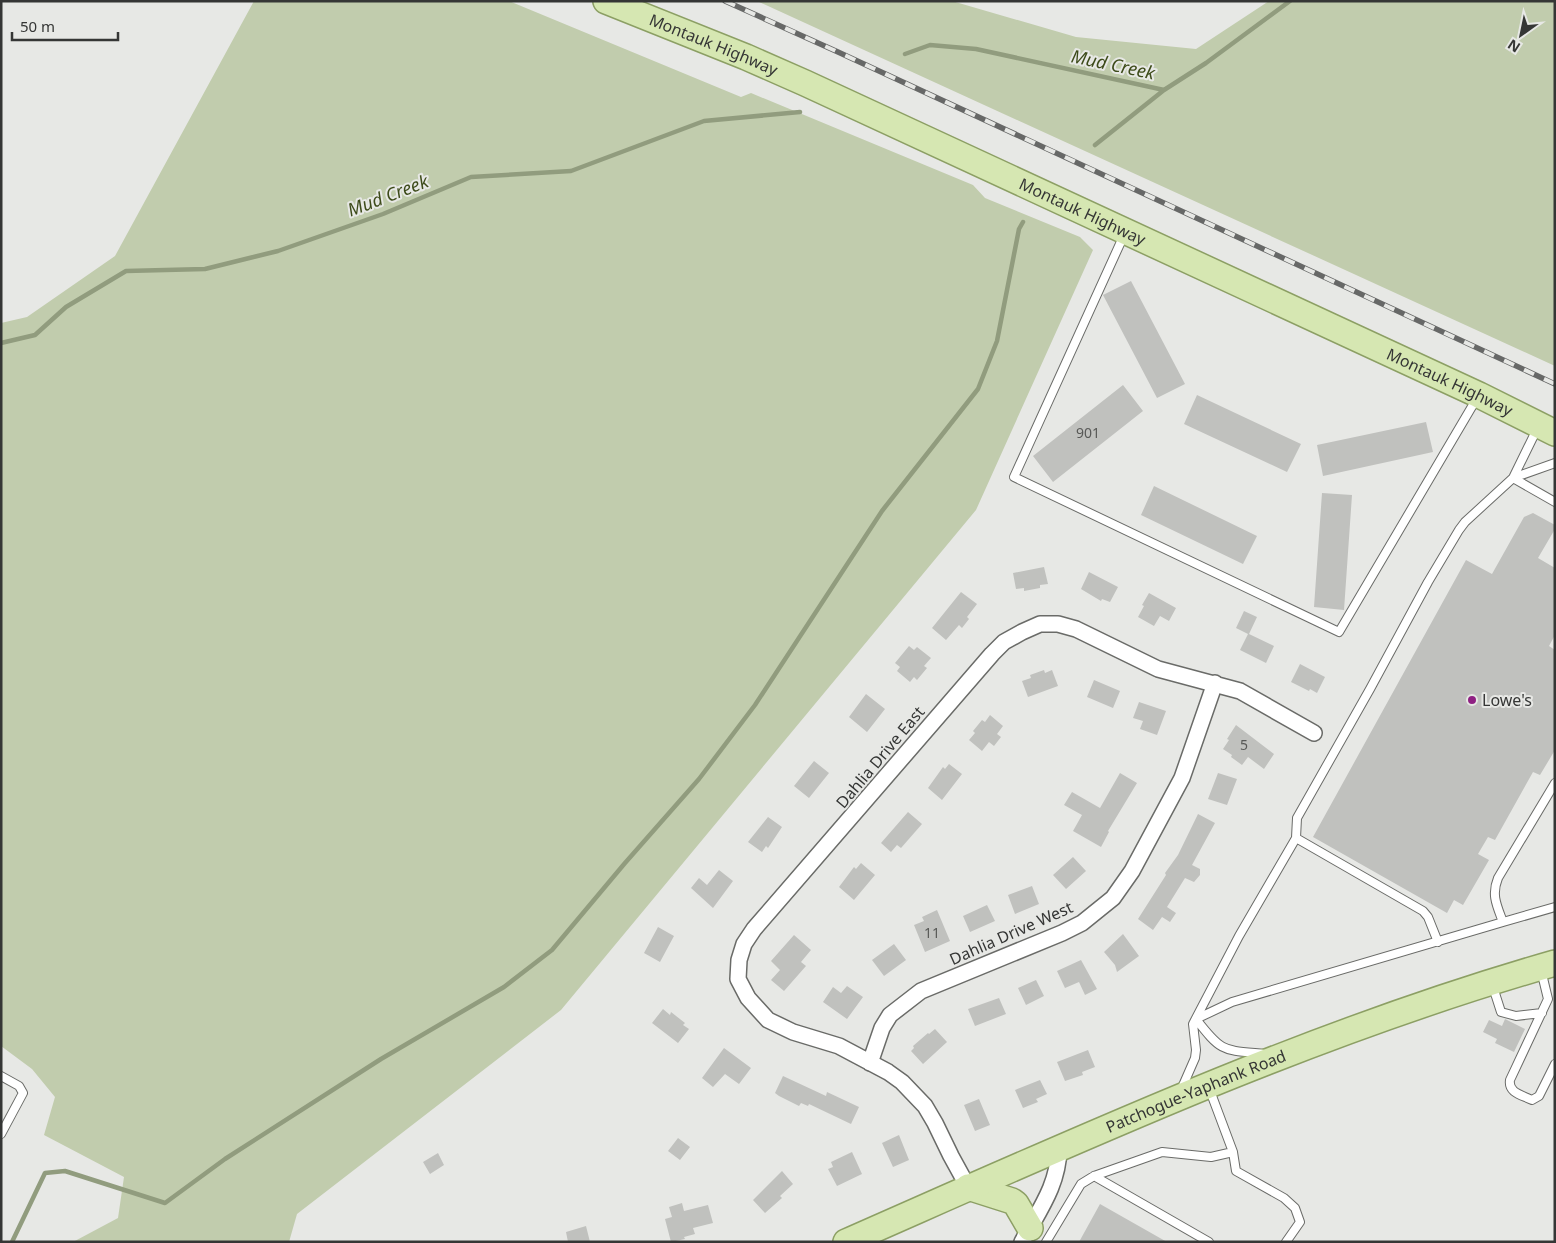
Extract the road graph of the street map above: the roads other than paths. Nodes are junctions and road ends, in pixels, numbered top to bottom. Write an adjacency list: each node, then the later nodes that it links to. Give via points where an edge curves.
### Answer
1 (606, 1): 2 (main road, Montauk Highway, via 805,83)
2 (1126, 231): 3 (main road, Montauk Highway); 3 (lane, via 1014,477 1338,632)
3 (1479, 395): 4 (main road, Montauk Highway)
4 (1547, 429): 6 (lane)
5 (1555, 463): 6 (lane)
6 (1513, 478): 7 (lane); 11 (lane, via 1465,522 1454,538 1297,818)
7 (1555, 502)
8 (1215, 683): 9 (street, Dahlia Drive East, via 1240,691); 20 (street, Dahlia Drive West, via 1182,778 1132,871 1113,898 1082,923 1062,933 921,991 890,1015); 20 (street, Dahlia Drive East, via 1158,669 1076,628 1058,624 1040,624 1022,632 1004,642 992,654 754,929 739,960 738,979 748,998 768,1020 793,1032 840,1046)
9 (1314, 734)
10 (1555, 783): 13 (lane, via 1494,888 1494,898)
11 (1296, 838): 14 (lane, via 1424,910); 18 (lane, via 1239,936)
12 (1555, 907): 13 (lane)
13 (1503, 922): 14 (lane)
14 (1438, 942): 18 (lane, via 1232,1002)
15 (1548, 965): 16 (main road, Patchogue-Yaphank Road); 17 (lane, via 1549,995)
16 (1492, 982): 17 (lane, via 1502,1012 1516,1016); 19 (main road, Patchogue-Yaphank Road)
17 (1542, 1013): 21 (lane, via 1510,1080 1511,1090 1536,1099)
18 (1196, 1019): 19 (lane, via 1222,1048); 24 (lane, via 1193,1024 1196,1058)
19 (1282, 1056): 23 (main road, Patchogue-Yaphank Road)
20 (870, 1063): 29 (street, Dahlia Drive East, via 902,1082 925,1106)
21 (1555, 1064)
22 (1, 1076): 25 (lane, via 19,1086 23,1093)
23 (1208, 1085): 24 (main road, Patchogue-Yaphank Road); 27 (lane)
24 (1177, 1098): 26 (main road, Patchogue-Yaphank Road)
25 (1, 1134)
26 (1059, 1149): 29 (main road, Patchogue-Yaphank Road); 30 (street, via 1057,1175)
27 (1233, 1152): 28 (lane, via 1211,1157 1162,1152); 33 (lane, via 1236,1171 1284,1198 1295,1208 1300,1222)
28 (1094, 1176): 30 (lane, via 1081,1184); 32 (lane)
29 (968, 1187): 30 (main road, via 1016,1204); 31 (main road, Patchogue-Yaphank Road)
30 (1033, 1237)
31 (846, 1242)
32 (1209, 1242)
33 (1286, 1242)

